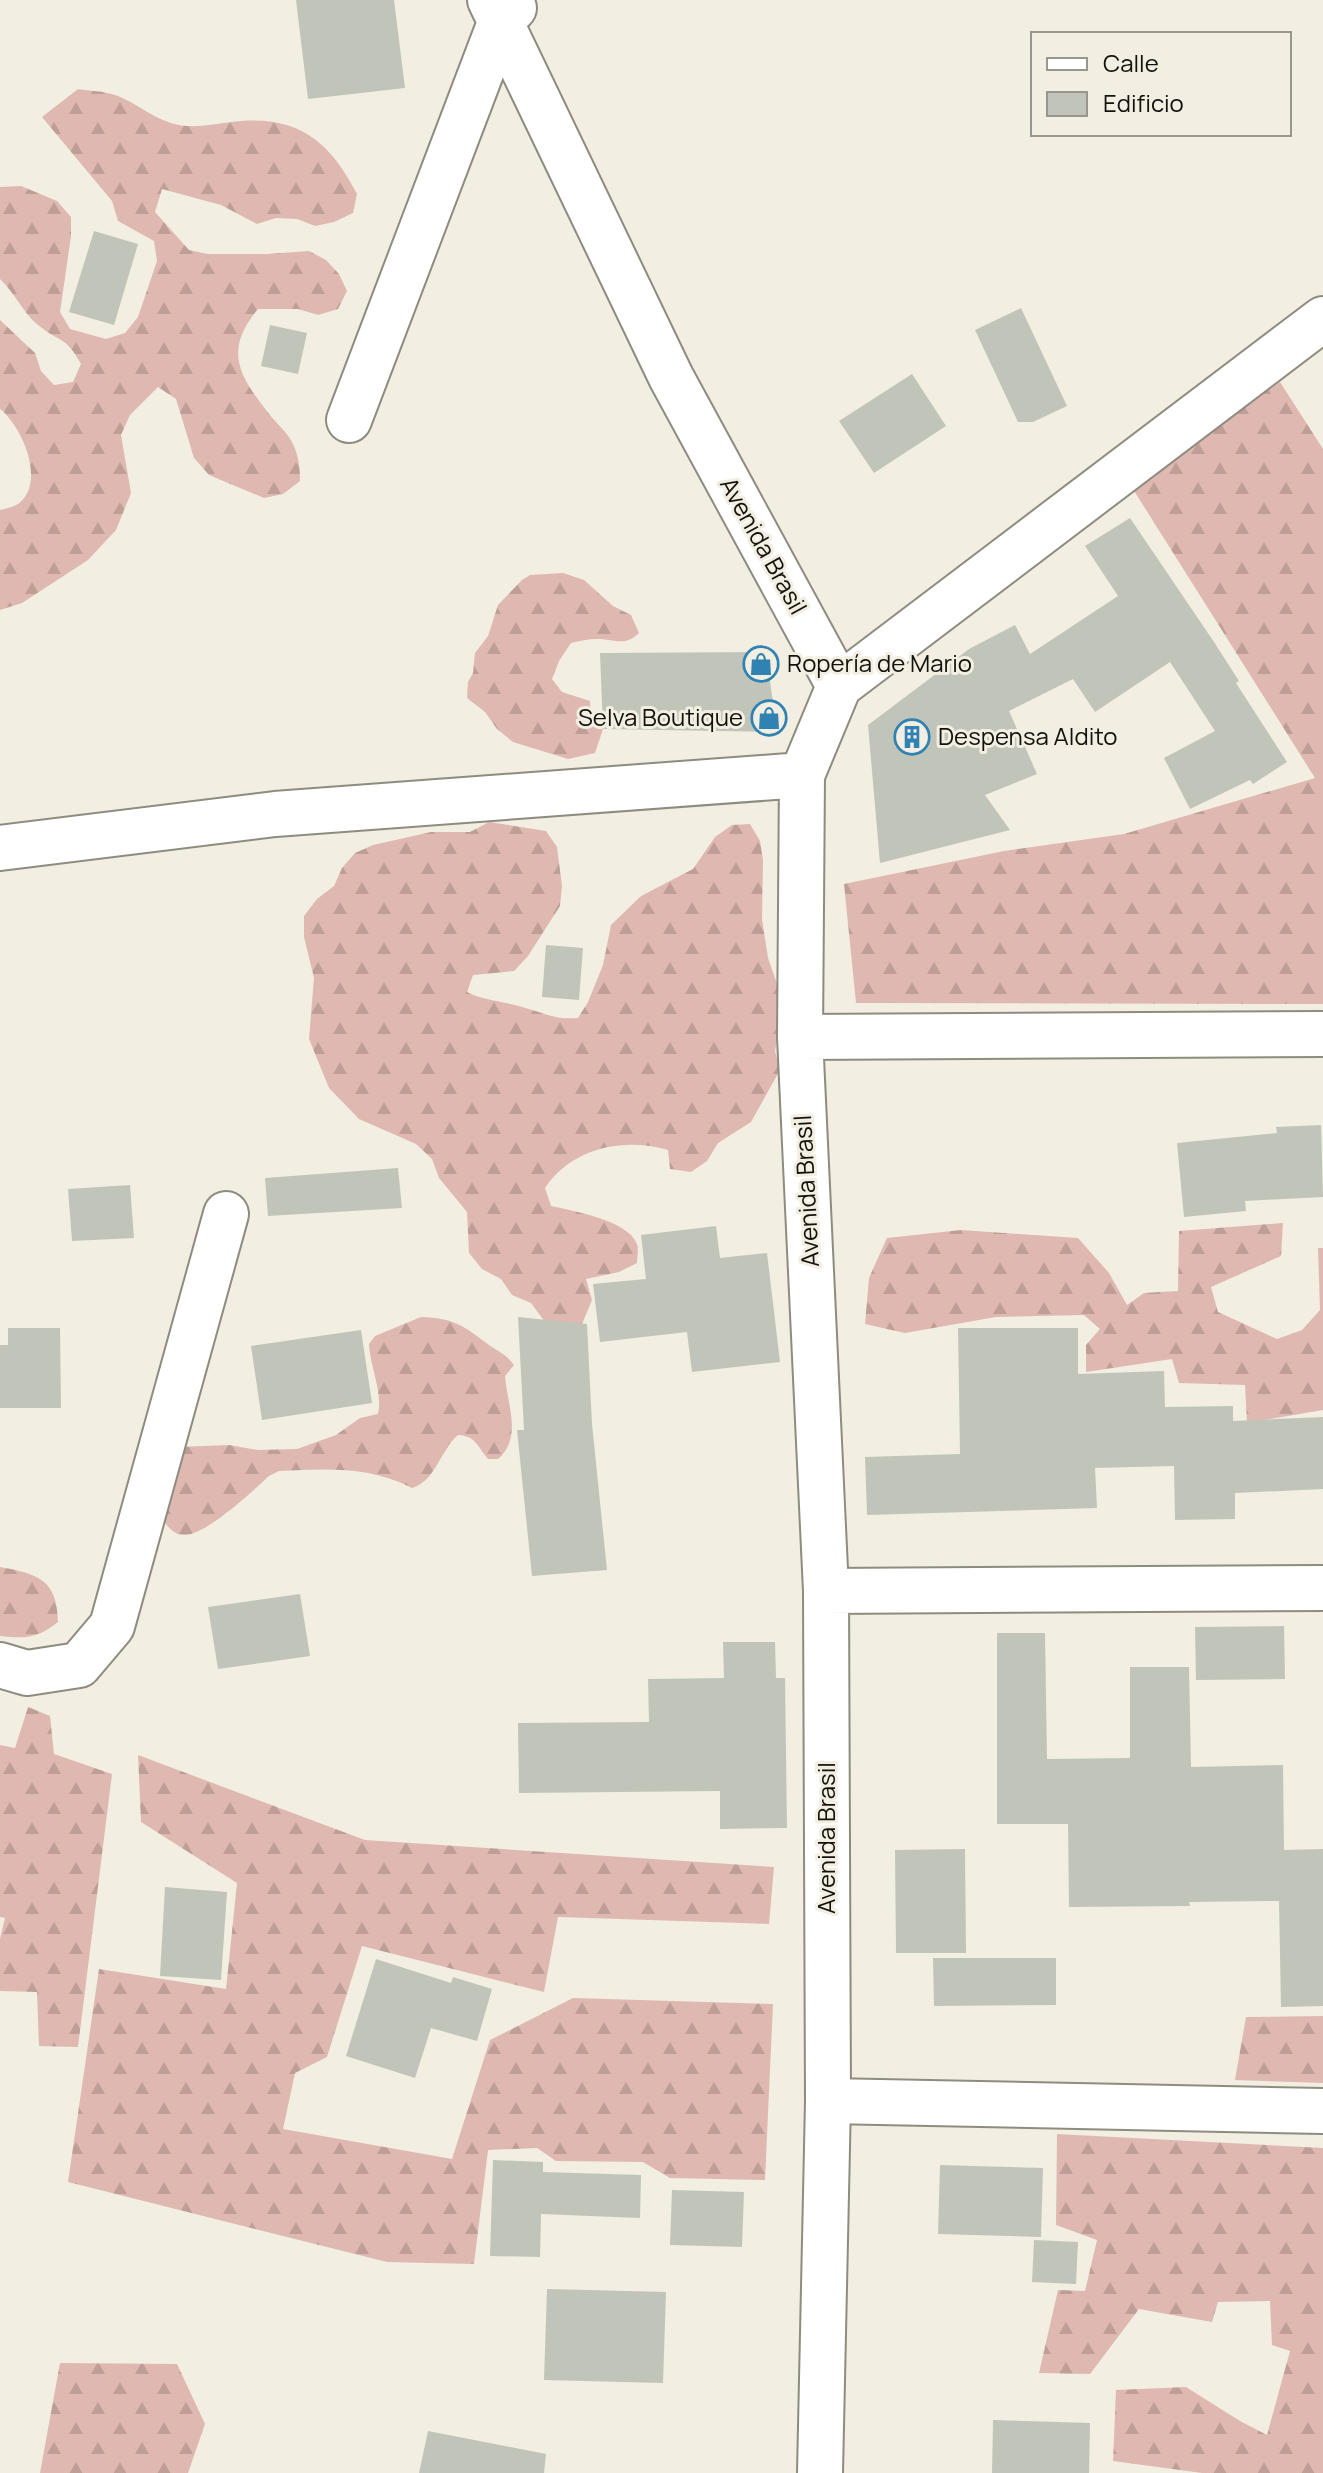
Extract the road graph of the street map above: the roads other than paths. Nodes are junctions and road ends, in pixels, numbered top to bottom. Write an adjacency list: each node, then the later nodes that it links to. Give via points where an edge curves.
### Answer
1 (504, 7): 3 (street); 4 (street, Avenida Brasil, via 671,377)
2 (1323, 319): 4 (street)
3 (349, 420)
4 (839, 686): 5 (street, Avenida Brasil)
5 (802, 775): 6 (street, via 275,814); 8 (street, Avenida Brasil)
6 (0, 848)
7 (1323, 1034): 8 (street)
8 (800, 1037): 11 (street, Avenida Brasil)
9 (226, 1214): 12 (street, via 112,1626 79,1665 27,1673)
10 (1323, 1588): 11 (street)
11 (826, 1591): 13 (street, Avenida Brasil)
12 (0, 1665)
13 (828, 2101): 14 (street); 15 (street, Avenida Brasil)
14 (1323, 2111)
15 (820, 2473)

